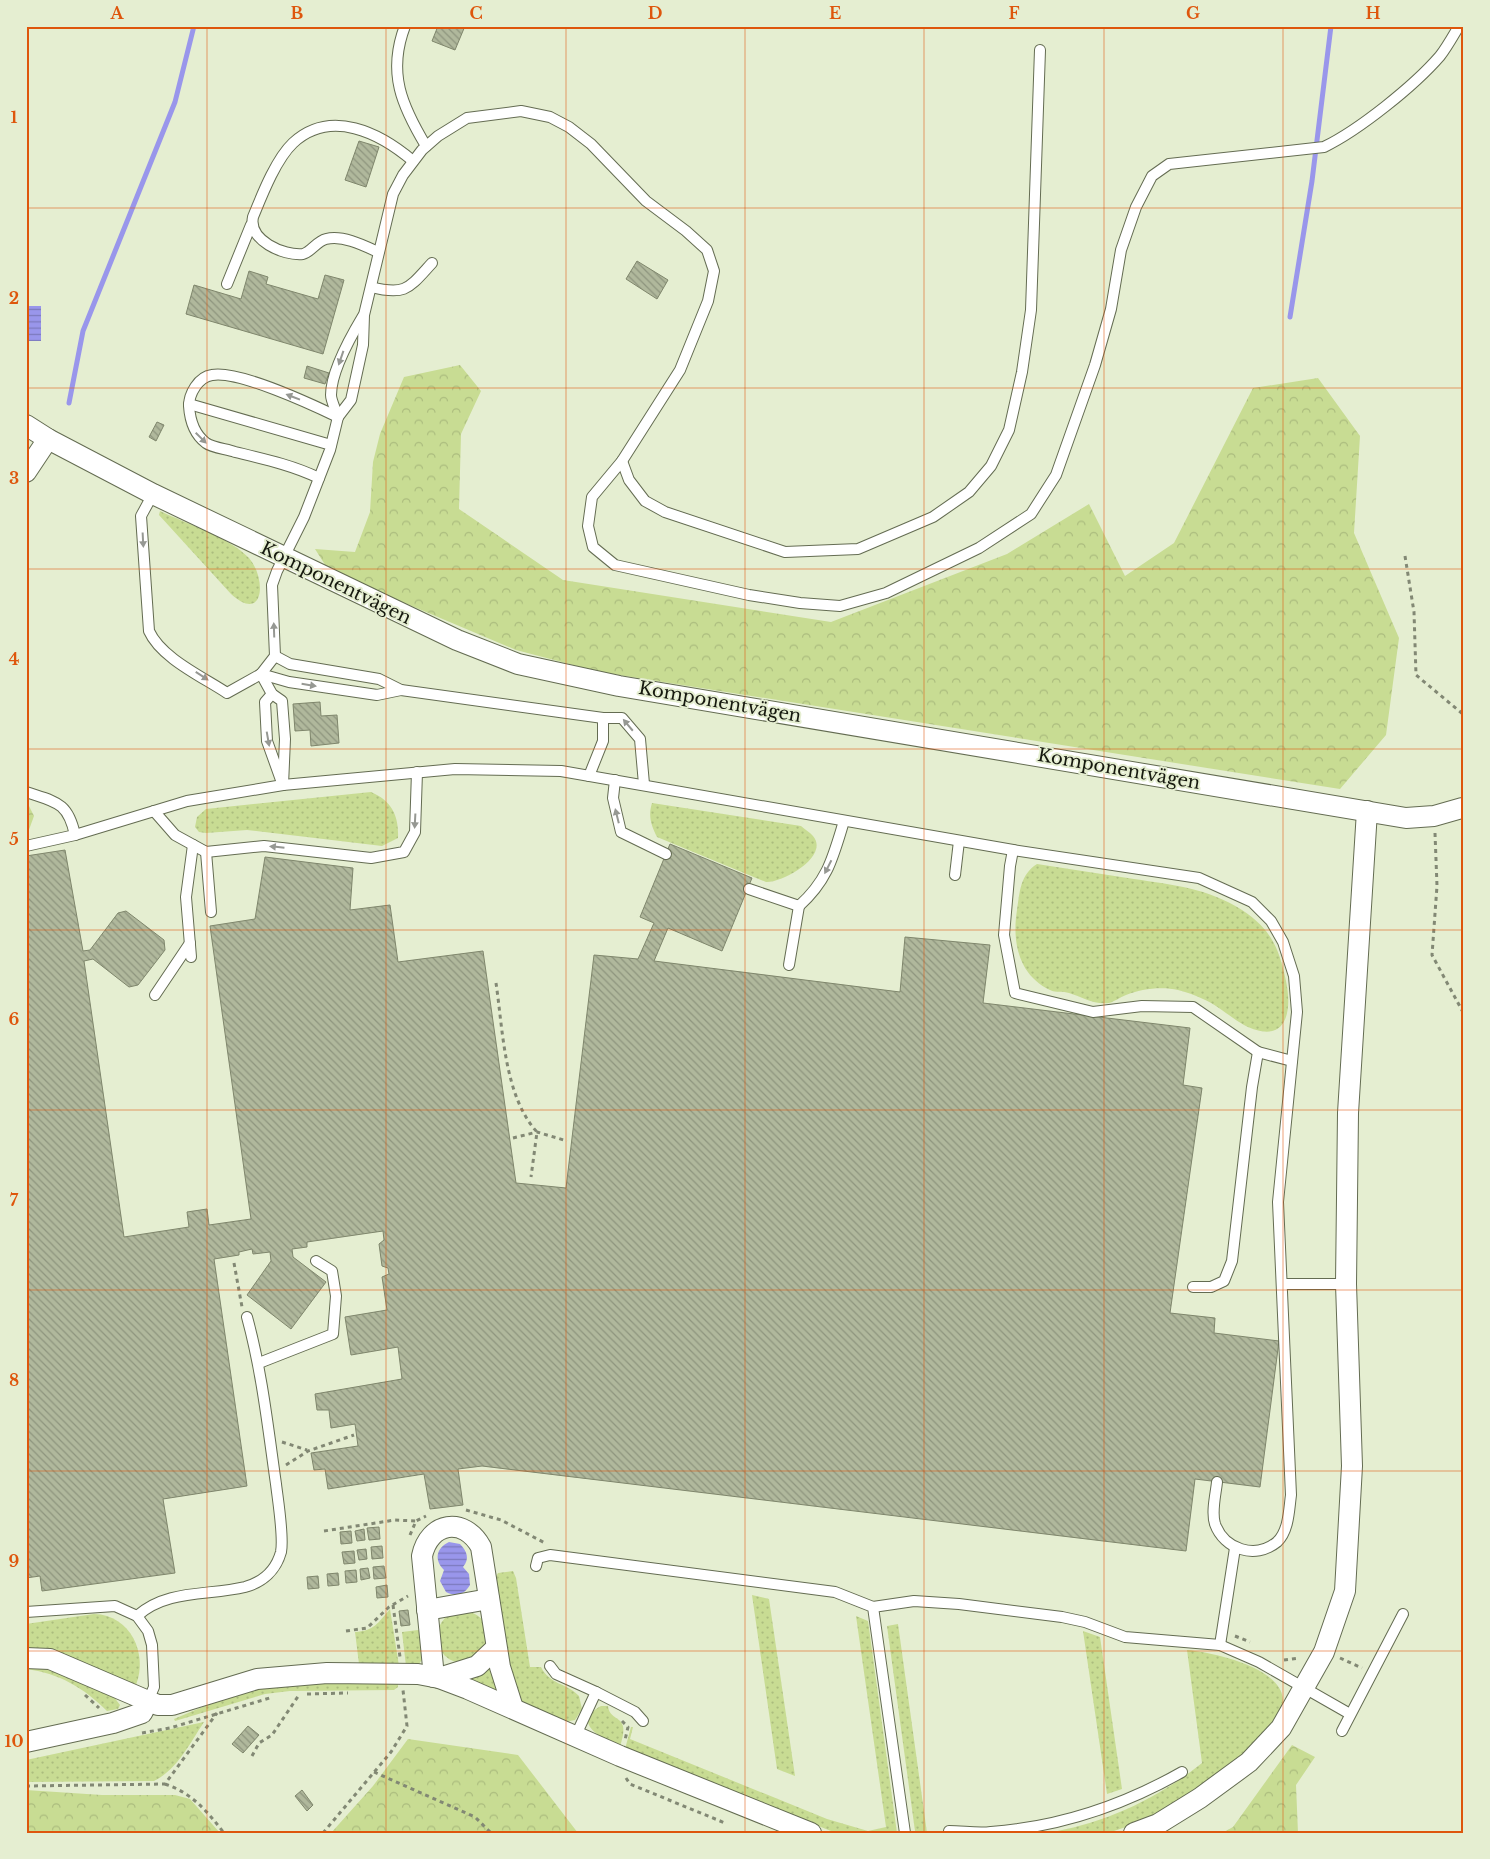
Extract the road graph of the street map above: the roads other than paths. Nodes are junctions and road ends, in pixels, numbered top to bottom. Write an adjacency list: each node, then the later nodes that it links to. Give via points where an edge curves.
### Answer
1 (404, 26): 4 (lane, via 398,45 399,93)
2 (1459, 26): 17 (lane, via 1440,55 1410,85 1344,137 1324,147 1169,164 1152,176 1136,207 1121,250 1111,309 1095,365 1056,474 1031,514 979,548 886,593 840,606 749,595 616,565 593,547 588,526 592,498)
3 (1040, 50): 17 (lane, via 1030,310 1022,372 1009,430 990,466 969,492 933,517 858,549 785,552 665,512 645,501 629,480)
4 (426, 146): 5 (lane); 17 (lane, via 467,118 521,111 550,117 591,144 646,201 707,250 714,271 696,336 666,394)
5 (413, 161): 6 (lane, via 376,136 355,128 327,125 292,144 261,197); 7 (lane, via 393,194)
6 (251, 225): 7 (lane, via 256,234 285,253 304,254 325,239 346,239); 9 (lane)
7 (378, 252): 10 (lane)
8 (432, 263): 10 (lane, via 401,291)
9 (226, 284)
10 (371, 287): 11 (lane)
11 (364, 315): 13 (lane, via 358,377 351,400); 13 (lane, one-way to 13, via 346,342 337,371 331,395)
12 (189, 404): 13 (lane, one-way to 12, via 293,396 228,375 211,374 198,382); 16 (lane); 19 (lane, one-way to 19, via 195,431 208,444 295,468)
13 (338, 417): 16 (lane)
14 (26, 425): 15 (street, Komponentvägen)
15 (48, 439): 18 (street); 20 (street, Komponentvägen)
16 (331, 445): 19 (lane)
17 (622, 461)
18 (26, 472)
19 (319, 478): 21 (lane, via 298,532)
20 (153, 494): 21 (street, Komponentvägen); 23 (lane, one-way to 23, via 141,516 149,631 154,642 227,693)
21 (283, 557): 22 (lane, one-way to 21, via 272,585); 35 (street, Komponentvägen, via 457,640 518,664 619,686)
22 (275, 656): 23 (lane); 24 (lane, via 290,664 379,679)
23 (261, 674): 24 (lane, one-way to 24, via 288,682 377,695); 25 (lane)
24 (400, 690): 26 (lane)
25 (272, 694): 31 (lane, via 282,702 285,739); 31 (lane, one-way to 31, via 265,702 267,741)
26 (603, 718): 28 (lane, via 603,741); 30 (lane, one-way to 26, via 640,739 622,718)
27 (417, 772): 28 (lane, via 478,769 561,771); 31 (lane); 42 (lane, one-way to 42, via 415,832 404,852 371,858 264,846)
28 (589, 776): 29 (lane)
29 (615, 780): 30 (lane); 43 (lane, one-way to 29, via 621,832 613,798)
30 (644, 784): 36 (lane)
31 (283, 785): 34 (lane, via 187,801)
32 (26, 792): 37 (lane, via 61,804 68,811)
33 (1462, 808): 35 (street, Komponentvägen, via 1434,816 1406,818)
34 (154, 811): 37 (lane); 39 (lane, via 175,835)
35 (1367, 811): 56 (street, via 1348,1113)
36 (844, 821): 38 (lane); 46 (lane, one-way to 46, via 832,862 816,891)
37 (75, 835): 40 (lane)
38 (959, 841): 41 (lane); 44 (lane)
39 (193, 845): 42 (lane); 48 (lane, via 186,897)
40 (26, 846)
41 (1013, 850): 52 (lane, via 1004,935 1015,993 1093,1012 1142,1006 1194,1007); 53 (lane, via 1199,878 1252,902 1271,921 1283,942 1294,976 1297,1012)
42 (206, 852): 47 (lane)
43 (666, 854)
44 (955, 875)
45 (748, 889): 46 (lane)
46 (799, 906): 50 (lane)
47 (211, 912)
48 (190, 943): 49 (lane); 51 (lane)
49 (191, 957)
50 (789, 965)
51 (155, 995)
52 (1258, 1052): 53 (lane); 57 (lane, via 1232,1261 1224,1281 1211,1287)
53 (1292, 1062): 55 (lane, via 1278,1202)
54 (316, 1261): 59 (lane, via 332,1271 336,1296 333,1334)
55 (1282, 1284): 56 (lane); 61 (lane, via 1291,1495 1286,1525 1278,1541 1260,1550)
56 (1346, 1284): 74 (street, via 1352,1466 1345,1591 1324,1652)
57 (1193, 1287)
58 (247, 1317): 59 (lane)
59 (259, 1362): 68 (lane, via 281,1551 271,1574 246,1587 197,1592 164,1600)
60 (1217, 1482): 61 (lane, via 1214,1522 1223,1540)
61 (1236, 1548): 69 (lane)
62 (536, 1566): 64 (lane, via 538,1558 550,1555 733,1577 835,1592)
63 (489, 1599): 65 (street); 65 (street, via 481,1547 476,1537 460,1528 440,1528 424,1545 422,1556); 70 (street)
64 (873, 1607): 69 (lane, via 914,1601 959,1604 1062,1617 1125,1637); 86 (lane)
65 (427, 1610): 73 (street)
66 (26, 1612): 68 (lane, via 115,1606)
67 (1403, 1614): 78 (lane)
68 (137, 1616): 76 (lane, via 152,1645 154,1687)
69 (1220, 1645): 74 (lane, via 1259,1662)
70 (496, 1648): 73 (street, via 477,1666); 77 (street)
71 (26, 1658): 76 (street, via 50,1659)
72 (550, 1666): 75 (lane, via 556,1674)
73 (437, 1678): 76 (street, via 403,1683 286,1676 257,1679 172,1705); 77 (street)
74 (1303, 1689): 78 (lane); 87 (street, via 1281,1728 1249,1762 1192,1804 1158,1824)
75 (596, 1692): 79 (lane, via 635,1712); 81 (lane)
76 (148, 1701): 82 (street, via 142,1713 113,1723)
77 (512, 1708): 81 (street)
78 (1350, 1714): 80 (lane)
79 (643, 1721)
80 (1342, 1731)
81 (576, 1735): 85 (street)
82 (26, 1742)
83 (1182, 1772): 84 (lane, via 1147,1792 1091,1813 1048,1824 990,1833)
84 (949, 1831)
85 (811, 1833)
86 (905, 1833)
87 (1134, 1833)

